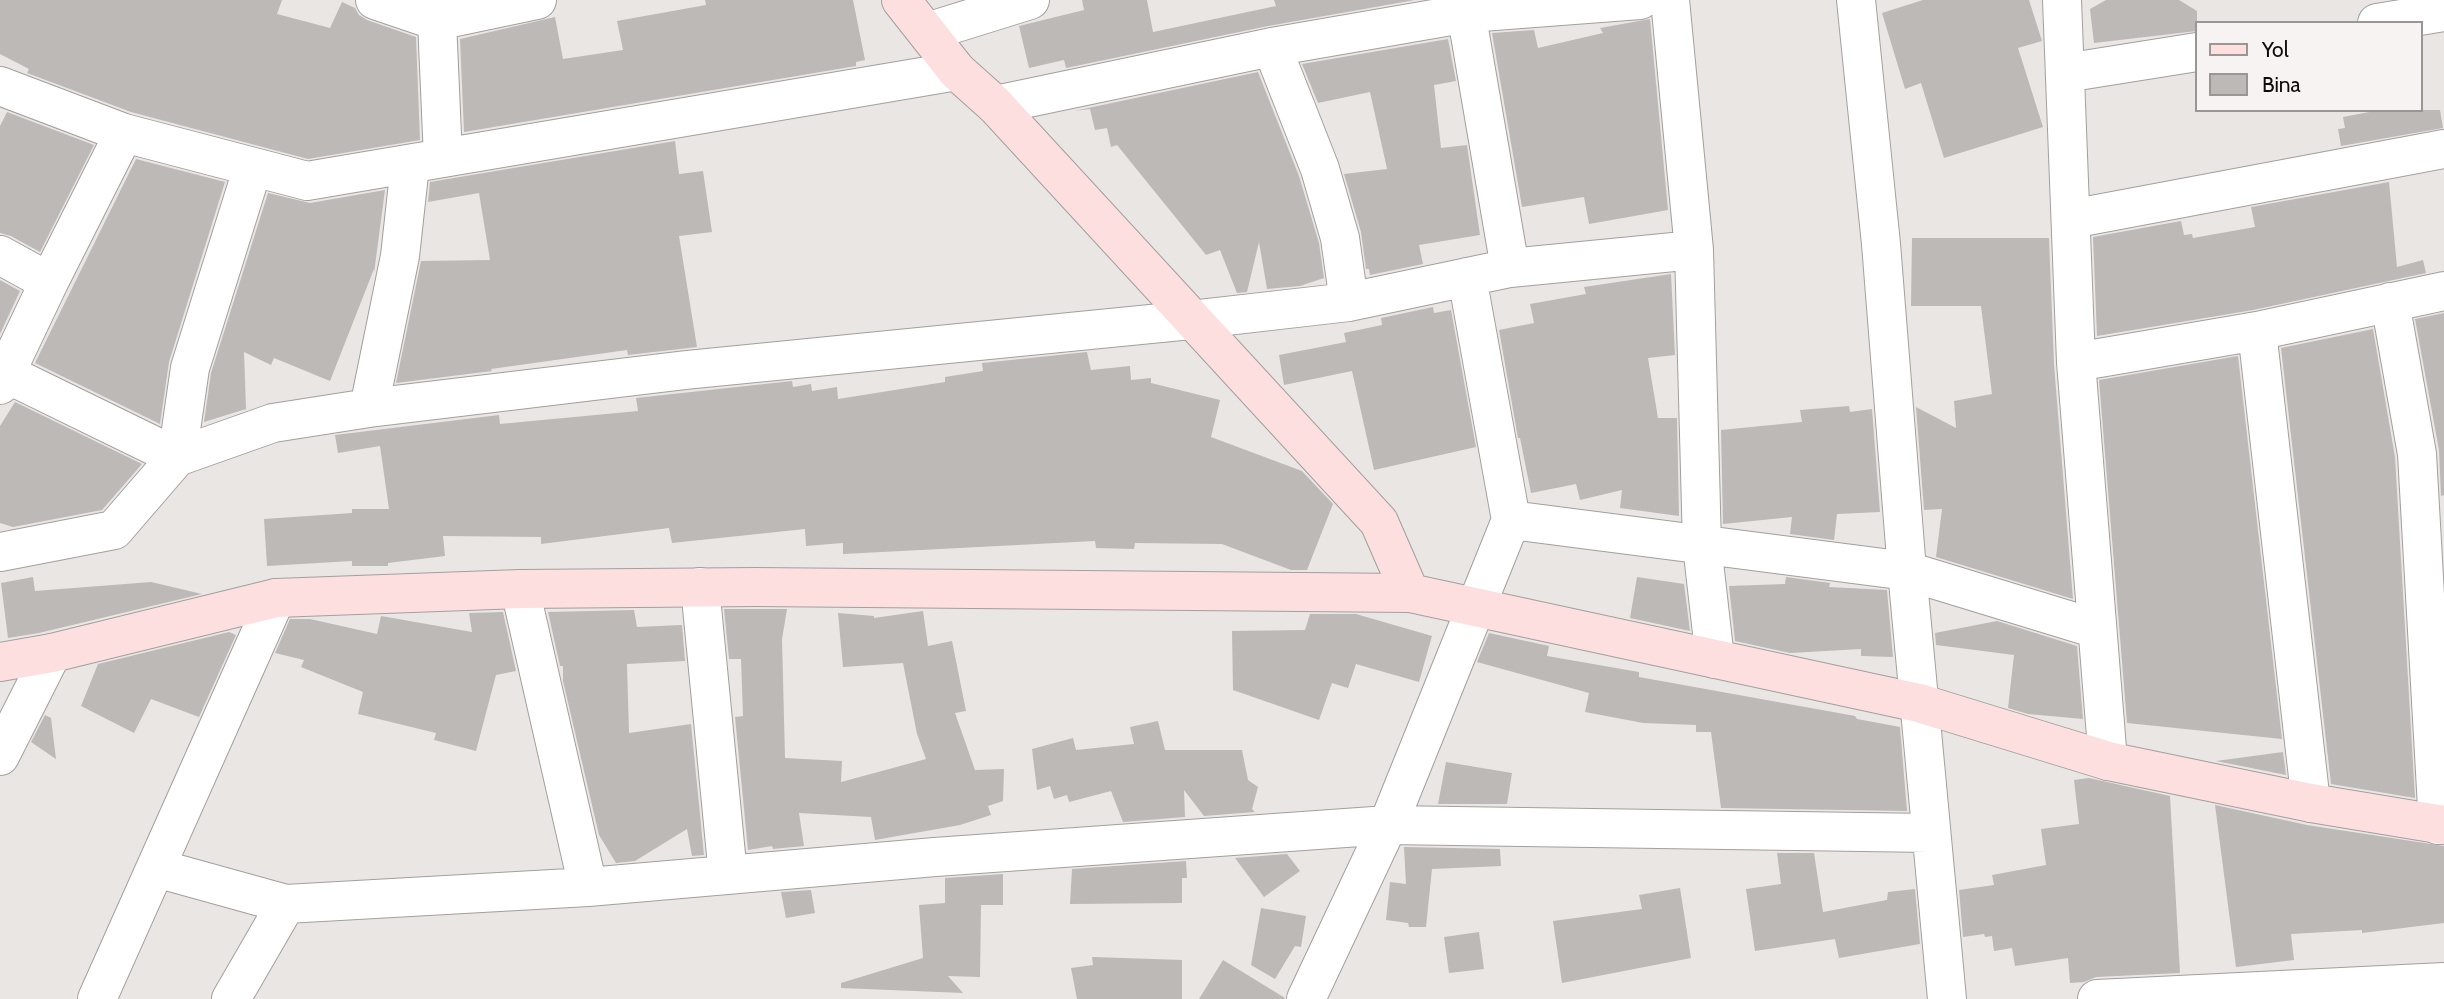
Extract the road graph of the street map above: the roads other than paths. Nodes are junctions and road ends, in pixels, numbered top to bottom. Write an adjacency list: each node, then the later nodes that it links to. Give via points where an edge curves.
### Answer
1 (375, 0): 10 (street)
2 (537, 0): 10 (street)
3 (901, 0): 13 (street)
4 (1030, 0): 13 (street)
5 (1640, 0): 9 (street)
6 (1670, 0): 25 (street)
7 (1856, 0): 42 (street)
8 (2062, 0): 17 (street)
9 (1466, 7): 14 (street); 27 (street)
10 (438, 10): 22 (street)
11 (2444, 12): 12 (street)
12 (2389, 21)
13 (927, 33): 16 (street)
14 (1272, 47): 19 (street); 31 (street, via 1321,169 1340,238)
15 (2196, 52): 17 (street)
16 (957, 71): 19 (street); 22 (street)
17 (2065, 73): 24 (street)
18 (0, 86): 20 (street)
19 (995, 105): 33 (street)
20 (124, 133): 23 (street); 29 (street)
21 (2444, 149): 24 (street)
22 (426, 161): 23 (street, via 307,181); 37 (street, via 400,256)
23 (253, 167): 38 (street, via 190,368)
24 (2071, 219): 35 (street)
25 (1694, 250): 27 (street); 40 (street)
26 (0, 255): 29 (street)
27 (1510, 268): 28 (street)
28 (1467, 277): 31 (street); 39 (street)
29 (49, 282): 36 (street)
30 (2444, 291): 32 (street)
31 (1349, 302): 33 (street)
32 (2390, 302): 34 (street); 57 (street, via 2417,454)
33 (1191, 320): 37 (street, via 686,370); 45 (street, via 1379,522)
34 (2257, 331): 35 (street); 55 (street)
35 (2076, 362): 48 (street)
36 (3, 379): 38 (street)
37 (369, 408): 38 (street, via 272,423)
38 (177, 457): 41 (street, via 114,530)
39 (1511, 520): 40 (street); 47 (street)
40 (1702, 545): 42 (street); 50 (street)
41 (0, 552)
42 (1907, 570): 48 (street); 52 (street)
43 (700, 587): 44 (street); 45 (street); 60 (street)
44 (520, 589): 46 (street); 61 (street)
45 (1410, 593): 47 (street)
46 (276, 598): 49 (street); 59 (street)
47 (1475, 608): 50 (street); 56 (street)
48 (2097, 629): 54 (street)
49 (52, 653): 51 (street); 53 (street)
50 (1715, 660): 52 (street)
51 (0, 662)
52 (1919, 703): 54 (street); 58 (street)
53 (0, 756)
54 (2108, 761): 55 (street)
55 (2311, 803): 57 (street)
56 (1388, 825): 58 (street); 60 (street); 66 (street)
57 (2441, 825)
58 (1930, 833): 67 (street)
59 (156, 868): 62 (street); 64 (street)
60 (728, 875): 61 (street)
61 (588, 887): 62 (street)
62 (286, 904): 65 (street)
63 (2444, 982): 68 (street)
64 (97, 999)
65 (231, 999)
66 (1306, 999)
67 (1947, 999)
68 (2096, 999)

